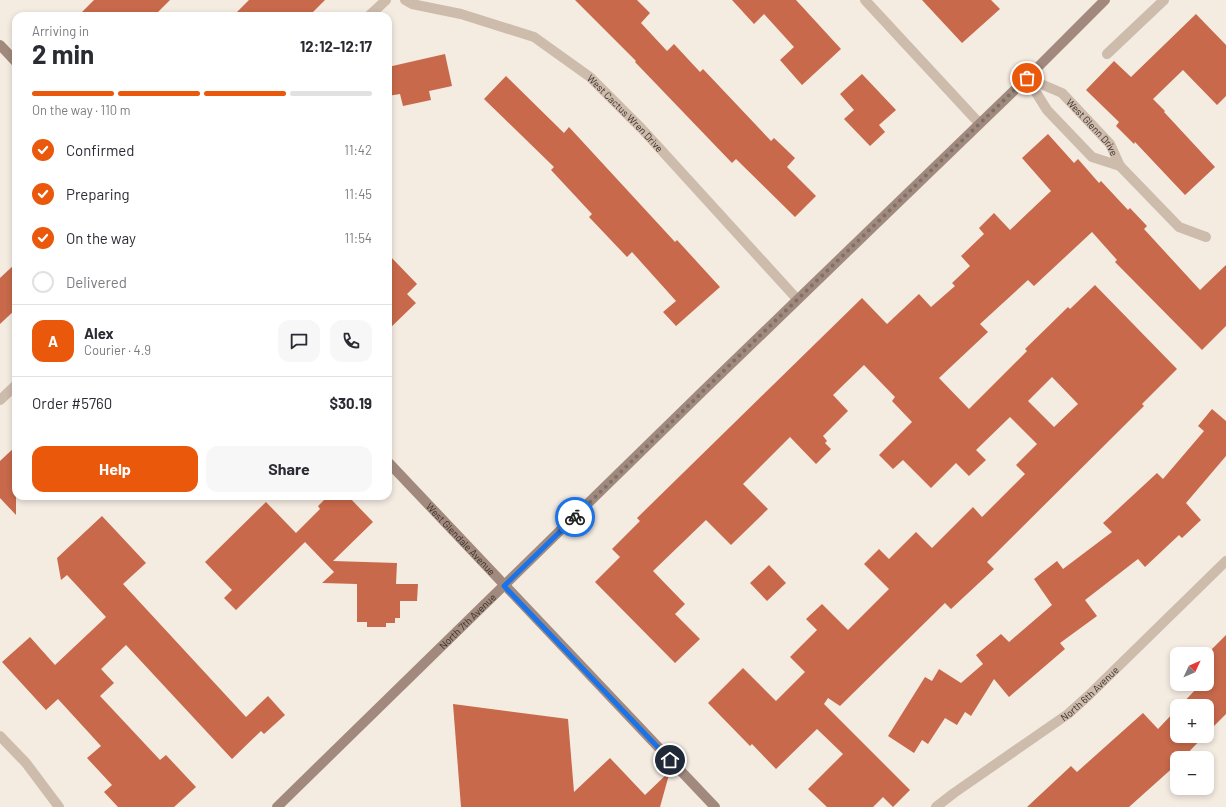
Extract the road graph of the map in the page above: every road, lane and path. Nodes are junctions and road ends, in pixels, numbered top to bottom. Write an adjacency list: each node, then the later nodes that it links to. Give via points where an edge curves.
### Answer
1 (386, 0): 6 (street)
2 (405, 0): 14 (street, West Cactus Wren Drive, via 534,37 590,77 642,129)
3 (865, 0): 11 (street)
4 (1105, 0): 10 (main road, North 7th Avenue)
5 (1164, 0): 8 (street)
6 (373, 12)
7 (0, 45): 9 (main road)
8 (1107, 54)
9 (12, 58)
10 (1027, 78): 11 (main road, North 7th Avenue); 12 (street, West Glenn Drive, via 1047,110 1092,156); 12 (street, West Glenn Drive, via 1062,93 1110,144)
11 (979, 123): 14 (main road, North 7th Avenue)
12 (1120, 166): 13 (street, West Glenn Drive, via 1179,227)
13 (1206, 237)
14 (797, 299): 19 (main road, North 7th Avenue)
15 (12, 389): 16 (street)
16 (0, 400)
17 (392, 466): 19 (main road, West Glendale Avenue)
18 (1226, 561): 24 (street, North 6th Avenue, via 1068,714)
19 (504, 586): 22 (main road, North 7th Avenue); 23 (main road, West Glendale Avenue)
20 (0, 736): 21 (street, via 26,763)
21 (59, 807)
22 (277, 807)
23 (715, 807)
24 (936, 807)

